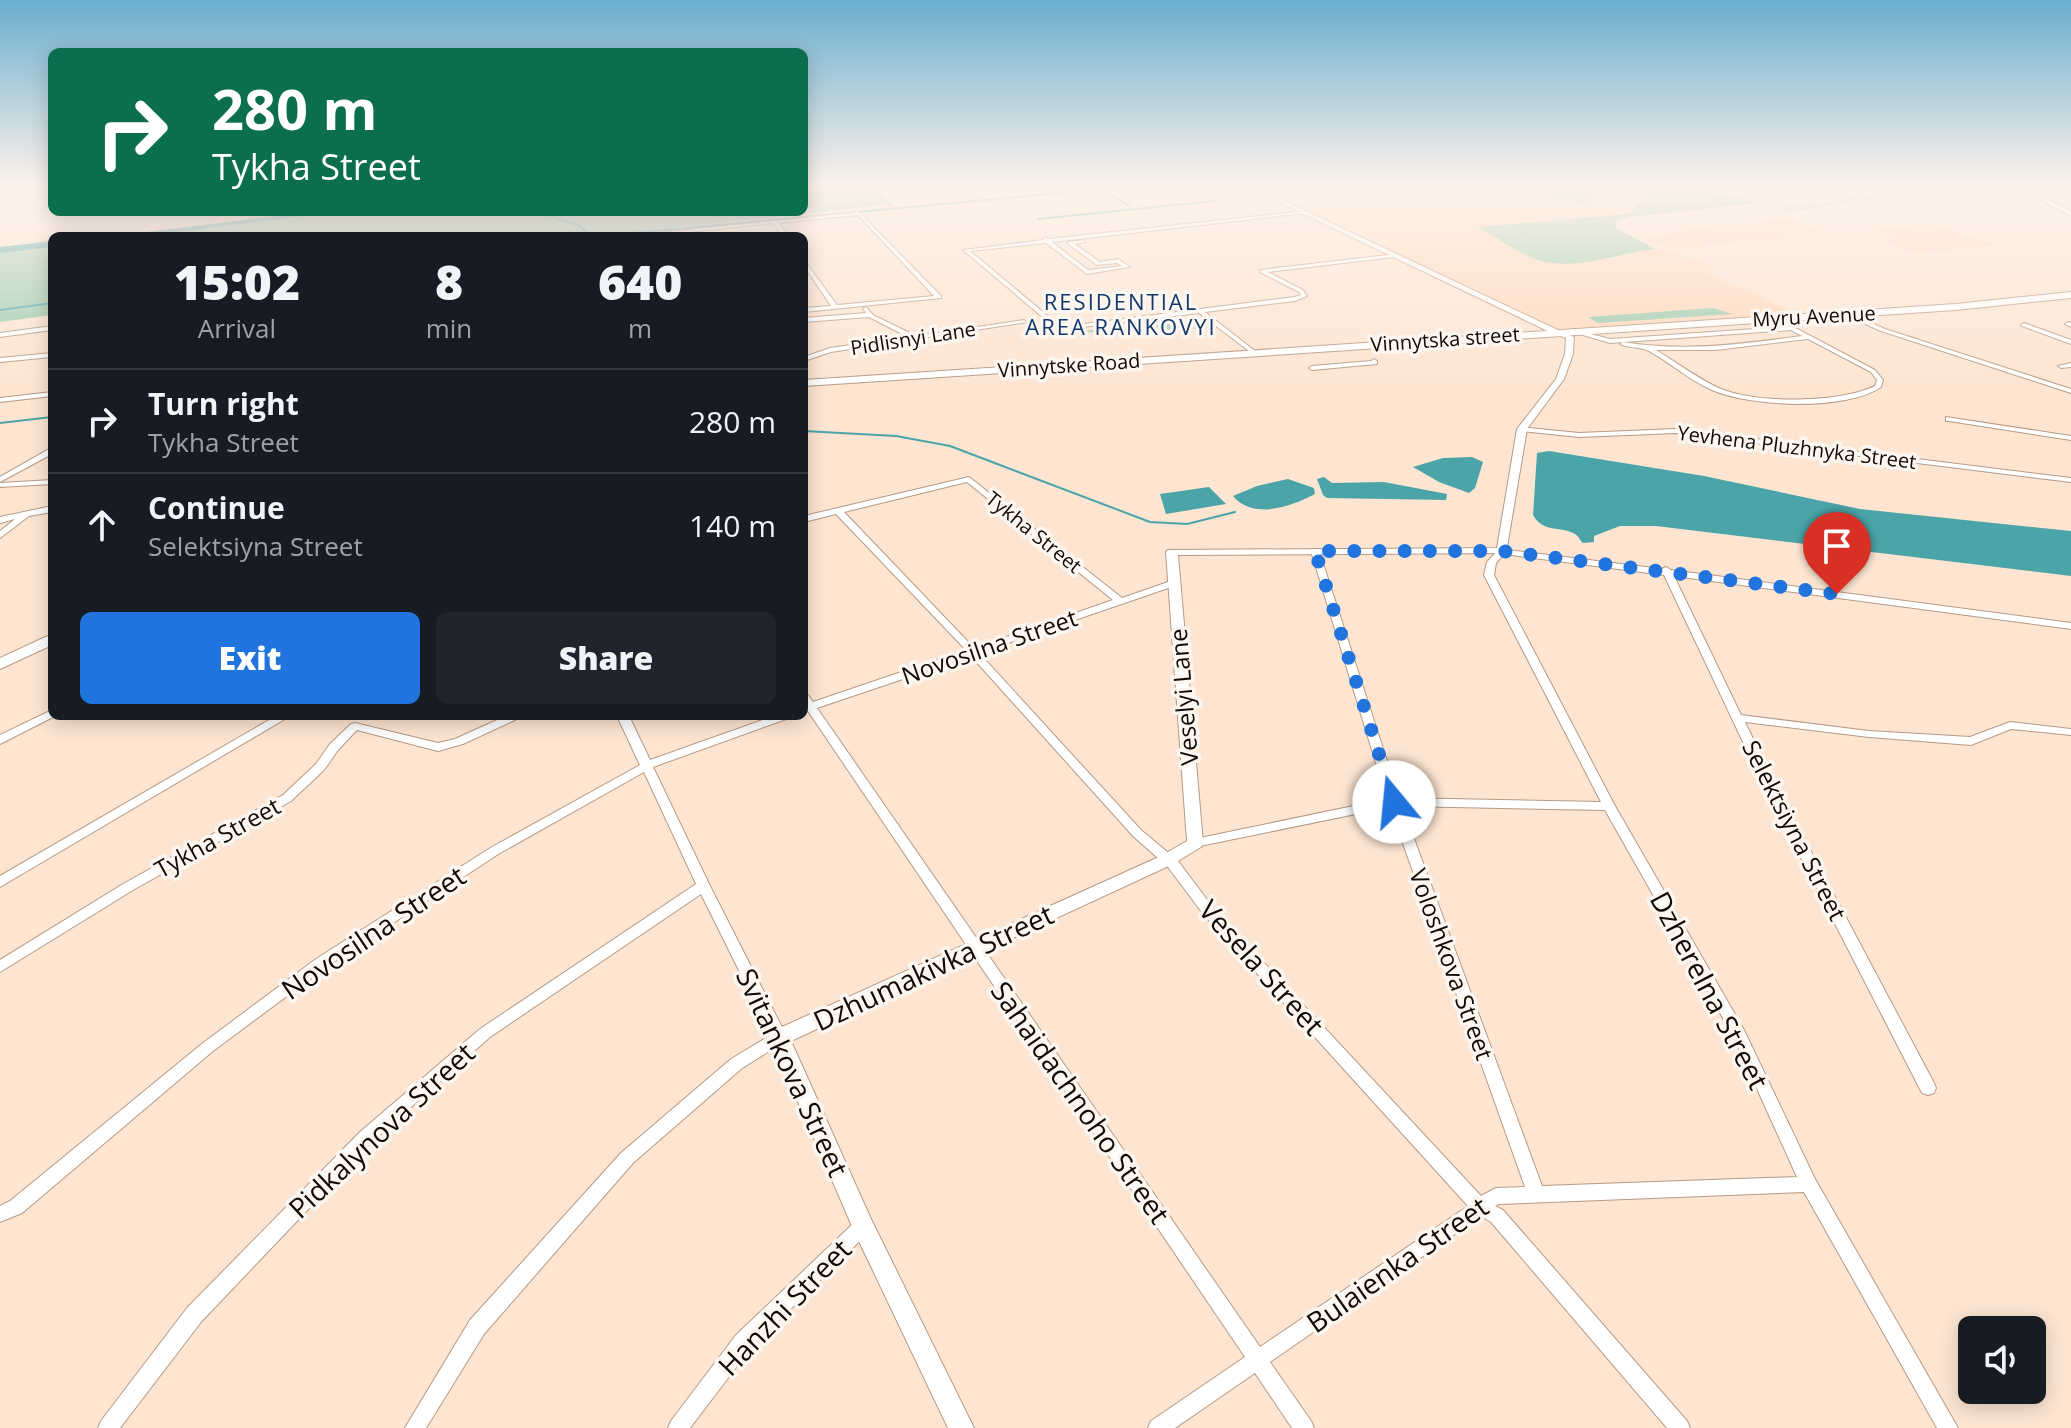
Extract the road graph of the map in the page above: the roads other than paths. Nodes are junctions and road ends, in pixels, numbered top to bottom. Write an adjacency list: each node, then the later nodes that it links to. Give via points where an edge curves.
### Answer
1 (898, 254): 9 (street, via 939,297)
2 (970, 254): 12 (street, via 1055,327)
3 (1064, 254): 4 (street, via 1087,272 1127,267 1118,261 1099,264)
4 (1085, 254)
5 (1391, 254): 6 (main road)
6 (1394, 255): 12 (street, via 1262,271 1304,296); 22 (main road)
7 (808, 268): 10 (street)
8 (2071, 295): 13 (main road, Myru Avenue)
9 (865, 304): 10 (street); 14 (street)
10 (835, 307): 11 (street)
11 (808, 310)
12 (1201, 312): 31 (street)
13 (1847, 314): 15 (main road, Myru Avenue); 39 (street)
14 (869, 315): 16 (street); 25 (street)
15 (1773, 318): 19 (street); 21 (main road, Myru Avenue)
16 (808, 320)
17 (1024, 322): 25 (street, Pidlisnyi Lane)
18 (2024, 325): 27 (street)
19 (1792, 328): 24 (street); 26 (street)
20 (48, 329): 23 (street)
21 (1572, 331): 22 (main road, Myru Avenue); 26 (street)
22 (1557, 332): 28 (main road, Vinnytska street); 43 (street, via 1570,337 1559,384)
23 (0, 335)
24 (1809, 337): 30 (street); 30 (street, via 1873,371 1878,387 1831,399 1746,397 1707,384)
25 (916, 338): 33 (street, Pidlisnyi Lane)
26 (1607, 340): 30 (street)
27 (2071, 342)
28 (1361, 345): 29 (main road, Vinnytska street); 37 (street, via 1375,363)
29 (1333, 347): 31 (main road, Vinnytske Road)
30 (1651, 350)
31 (1253, 352): 38 (main road, Vinnytske Road)
32 (48, 355): 34 (street)
33 (808, 358)
34 (0, 360)
35 (2071, 365): 36 (street)
36 (2061, 366)
37 (1312, 368)
38 (808, 383)
39 (2071, 391)
40 (48, 394): 41 (street)
41 (0, 400)
42 (1949, 419): 44 (street)
43 (1522, 429): 46 (street, Yevhena Pluzhnyka Street, via 1579,435 1676,431); 56 (street)
44 (2071, 438)
45 (48, 453): 47 (street)
46 (2071, 480)
47 (0, 482): 48 (street)
48 (48, 482)
49 (48, 510): 51 (street)
50 (838, 511): 52 (street, Tykha Street); 59 (street, Tykha Street, via 969,479); 62 (street, Vesela Street)
51 (26, 514): 53 (street); 54 (street)
52 (808, 518)
53 (0, 520)
54 (0, 535)
55 (1315, 551): 56 (street); 58 (street, Veselyi Lane, via 1172,552); 76 (street, Voloshkova Street)
56 (1502, 551): 57 (street); 77 (street, Dzherelna Street, via 1489,575)
57 (1666, 570): 60 (street); 67 (street, Selektsiyna Street)
58 (1174, 583): 59 (street, Novosilna Street); 78 (street, Veselyi Lane)
59 (1120, 601): 62 (street, Novosilna Street)
60 (2071, 626)
61 (48, 641): 63 (main road)
62 (972, 651): 64 (street, Novosilna Street); 79 (street, Vesela Street)
63 (0, 664)
64 (808, 704)
65 (808, 708): 82 (street, Sahaidachnoho Street)
66 (48, 715): 74 (street)
67 (1738, 718): 73 (street, via 1971,741 2010,725); 85 (street, Selektsiyna Street)
68 (277, 720): 80 (street)
69 (506, 720): 72 (street, Tykha Street, via 438,747)
70 (625, 720): 75 (street, Svitankova Street)
71 (774, 720): 75 (street, Novosilna Street)
72 (356, 721): 83 (street, Tykha Street, via 287,798)
73 (2071, 732)
74 (0, 740)
75 (648, 765): 81 (street, Svitankova Street); 89 (street, Novosilna Street, via 496,850 321,963 208,1047 16,1207)
76 (1394, 802): 77 (street, Dzhumakivka Street); 78 (street, Dzhumakivka Street); 87 (street, Voloshkova Street)
77 (1609, 806): 86 (street, Dzherelna Street, via 1739,1034)
78 (1195, 843): 79 (street, Dzhumakivka Street)
79 (1167, 860): 82 (street, Dzhumakivka Street); 88 (street, Vesela Street)
80 (0, 882)
81 (703, 886): 84 (street, Svitankova Street); 92 (street, Pidkalynova Street, via 485,1033 366,1137 194,1315)
82 (974, 948): 84 (street, Dzhumakivka Street); 91 (street, Sahaidachnoho Street)
83 (0, 967)
84 (780, 1037): 90 (street, Svitankova Street); 93 (street, Dzhumakivka Street, via 736,1064 627,1158 477,1327)
85 (1928, 1088)
86 (1809, 1184): 87 (street, Bulaienka Street); 99 (street, Dzherelna Street)
87 (1536, 1193): 88 (street, Bulaienka Street, via 1496,1196)
88 (1480, 1207): 91 (street, Bulaienka Street); 98 (street, Vesela Street, via 1497,1216)
89 (0, 1214)
90 (863, 1226): 94 (street, Hanzhi Street, via 743,1342); 95 (street, Svitankova Street)
91 (1260, 1360): 96 (street, Bulaienka Street); 97 (street, Sahaidachnoho Street)
92 (108, 1428)
93 (415, 1428)
94 (678, 1428)
95 (961, 1428)
96 (1158, 1428)
97 (1304, 1428)
98 (1680, 1428)
99 (1948, 1428)

